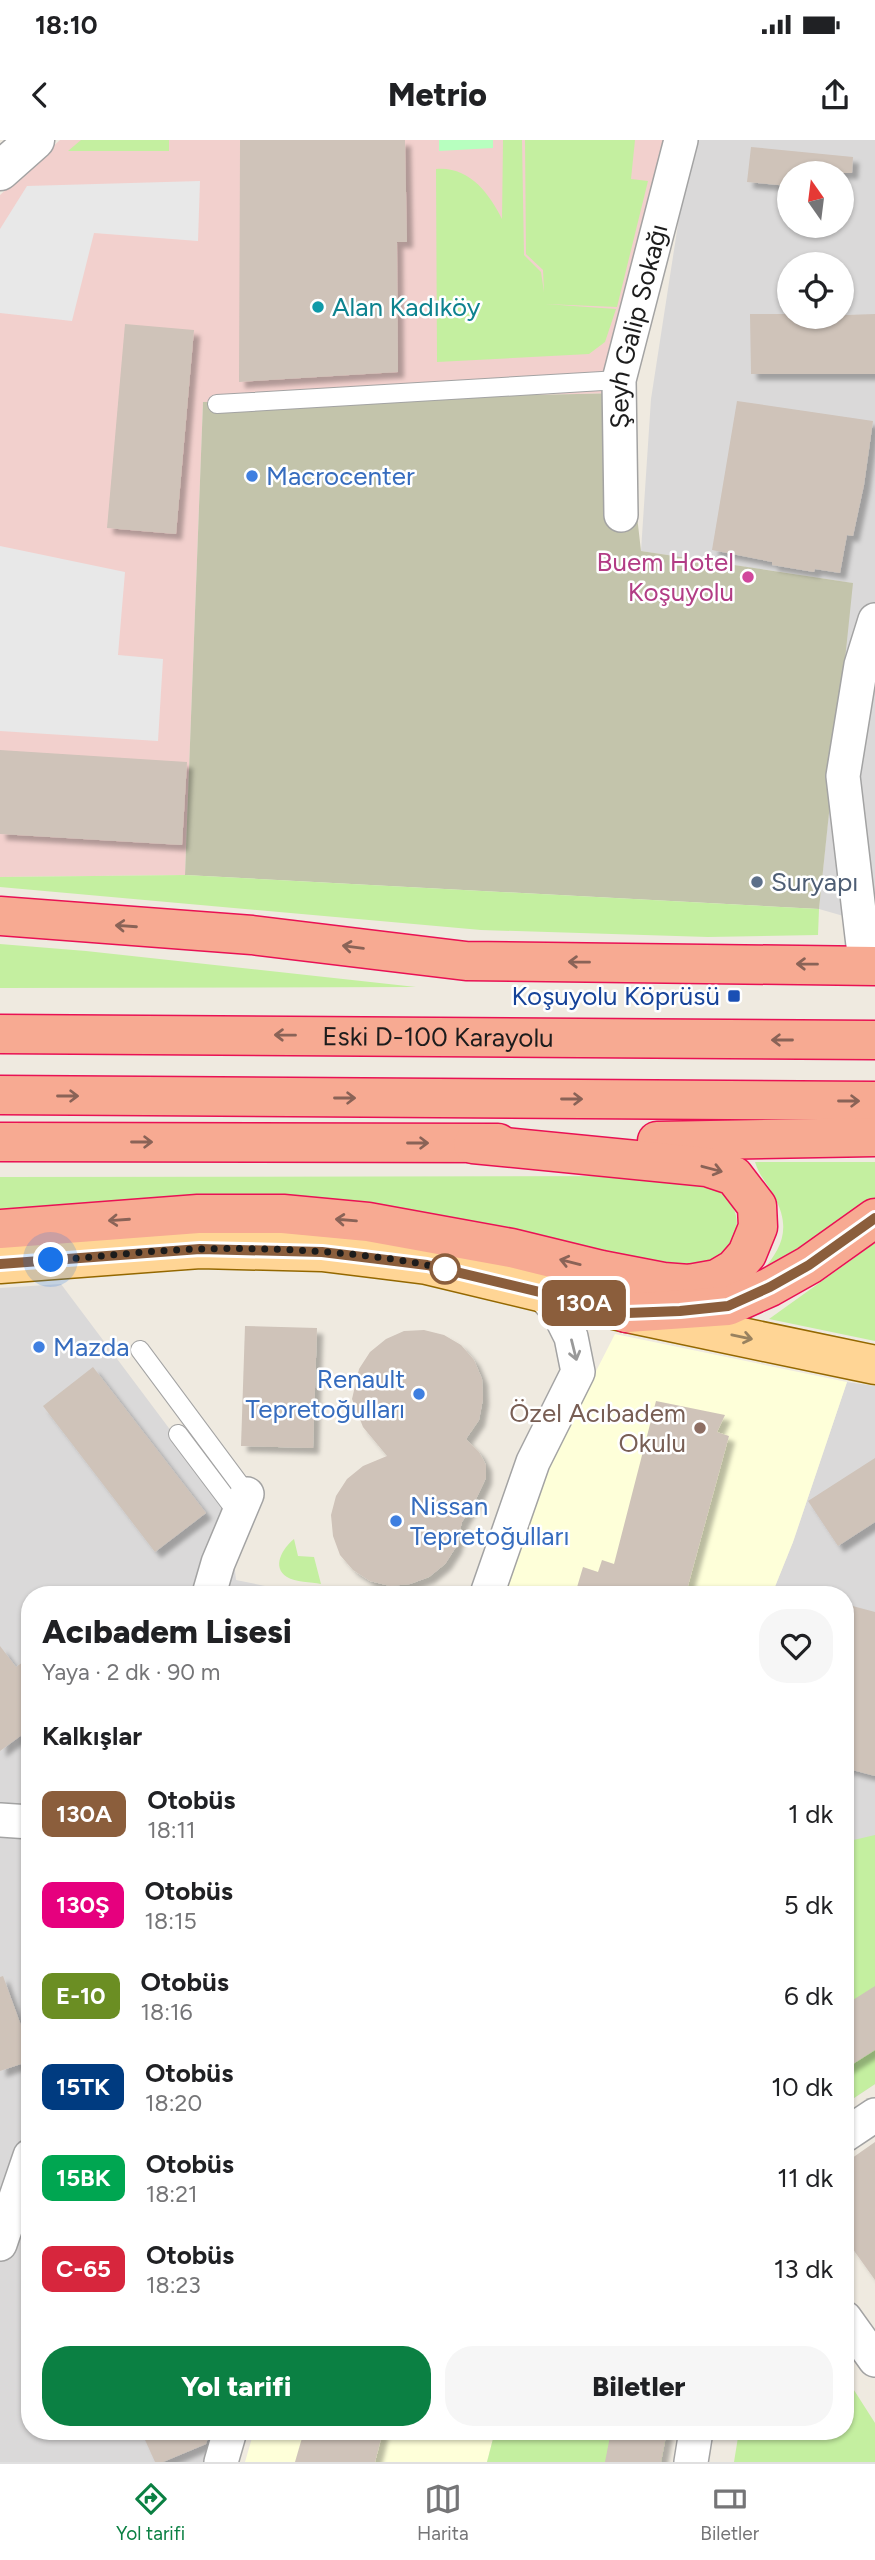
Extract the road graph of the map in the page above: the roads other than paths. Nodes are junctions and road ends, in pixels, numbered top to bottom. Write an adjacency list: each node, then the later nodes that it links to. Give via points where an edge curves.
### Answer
1 (34, 140): 3 (street)
2 (681, 140): 4 (street, Şeyh Galip Sokağı)
3 (0, 171)
4 (619, 380): 5 (lane); 6 (street, Şeyh Galip Sokağı)
5 (217, 404)
6 (621, 515)
7 (875, 620): 9 (street, via 861,665 843,776)
8 (0, 916): 9 (highway, one-way to 8, via 466,961 251,935)
9 (869, 956)
10 (0, 1032): 11 (highway, Eski D-100 Karayolu, one-way to 10)
11 (875, 1040)
12 (0, 1095): 13 (highway, one-way to 13)
13 (875, 1101)
14 (875, 1138): 16 (highway)
15 (0, 1142): 16 (highway, one-way to 16)
16 (473, 1144): 18 (highway, one-way to 18, via 707,1167 734,1176 757,1206 758,1227 747,1254 734,1269 718,1279 689,1284 405,1228 283,1214 198,1214)
17 (875, 1218): 21 (highway, via 809,1265 728,1306)
18 (0, 1229)
19 (0, 1264): 20 (main road, via 200,1249 322,1252 427,1265)
20 (541, 1292): 21 (main road); 27 (street, one-way to 27, via 558,1311 571,1337 578,1372 533,1462)
21 (627, 1313): 23 (main road, one-way to 23)
22 (140, 1350): 25 (lane)
23 (875, 1365)
24 (178, 1434): 25 (lane)
25 (243, 1504): 26 (street)
26 (211, 1586)
27 (490, 1586)
28 (0, 1820): 29 (street)
29 (21, 1821)
30 (875, 2115): 31 (street)
31 (854, 2128)
32 (21, 2182): 33 (street)
33 (0, 2244)
34 (854, 2331): 35 (street)
35 (875, 2360)
36 (227, 2440): 38 (street)
37 (695, 2440): 39 (street)
38 (221, 2462)
39 (691, 2462)

